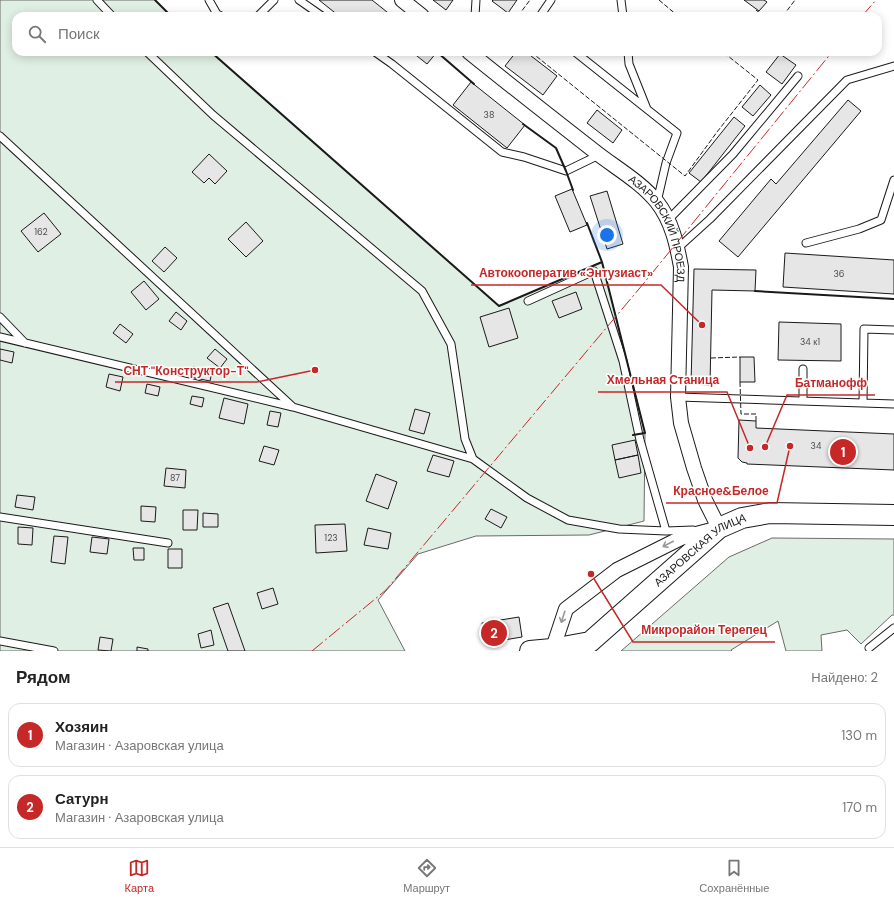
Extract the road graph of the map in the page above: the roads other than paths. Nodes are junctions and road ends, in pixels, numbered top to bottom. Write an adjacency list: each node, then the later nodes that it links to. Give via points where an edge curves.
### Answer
1 (97, 0): 9 (lane)
2 (209, 0): 10 (lane)
3 (274, 0): 11 (lane)
4 (298, 0): 12 (lane)
5 (402, 0): 13 (street)
6 (476, 0): 14 (lane)
7 (551, 0): 15 (lane)
8 (621, 0): 16 (lane)
9 (108, 12)
10 (216, 12)
11 (262, 12)
12 (316, 12)
13 (417, 12)
14 (475, 12)
15 (543, 12)
16 (623, 12)
17 (151, 56): 43 (lane, via 213,115 422,292 452,344 465,439)
18 (381, 56): 26 (lane, via 502,152 566,171)
19 (474, 56): 26 (street, АЗАРОВСКИЙ ПРОЕЗД)
20 (580, 56): 24 (lane)
21 (628, 56): 24 (lane, via 629,64)
22 (894, 66): 31 (lane, via 847,80)
23 (798, 76): 29 (lane, via 734,154)
24 (648, 111): 28 (lane, via 677,134 666,163)
25 (0, 136): 42 (lane)
26 (599, 154): 28 (street, АЗАРОВСКИЙ ПРОЕЗД, via 636,182)
27 (894, 180): 30 (lane, via 881,220 859,229)
28 (657, 202): 29 (street, АЗАРОВСКИЙ ПРОЕЗД)
29 (668, 220): 31 (street, АЗАРОВСКИЙ ПРОЕЗД)
30 (806, 243)
31 (678, 248): 38 (street, АЗАРОВСКИЙ ПРОЕЗД, via 681,267)
32 (528, 301): 47 (lane, via 594,271 623,361 640,440)
33 (0, 317): 36 (lane)
34 (894, 330): 40 (lane, via 864,329)
35 (0, 337): 36 (lane)
36 (25, 343): 42 (lane)
37 (803, 369): 39 (lane)
38 (678, 397): 39 (lane); 46 (street, АЗАРОВСКИЙ ПРОЕЗД, via 681,424 694,468 705,500)
39 (803, 401): 40 (lane)
40 (863, 403): 41 (lane)
41 (894, 404)
42 (294, 408): 43 (lane)
43 (473, 459): 47 (lane, via 527,498 568,520 619,530)
44 (894, 515): 46 (street, АЗАРОВСКАЯ УЛИЦА, via 770,513 742,518)
45 (0, 517): 48 (lane)
46 (719, 528): 47 (lane); 52 (street, АЗАРОВСКАЯ УЛИЦА, via 590,642); 52 (street, one-way to 52, via 681,538 617,570 566,609)
47 (666, 531)
48 (168, 543)
49 (894, 628): 51 (lane)
50 (0, 641): 53 (lane)
51 (869, 648)
52 (552, 650): 54 (street, АЗАРОВСКАЯ УЛИЦА)
53 (54, 651)
54 (530, 651)

